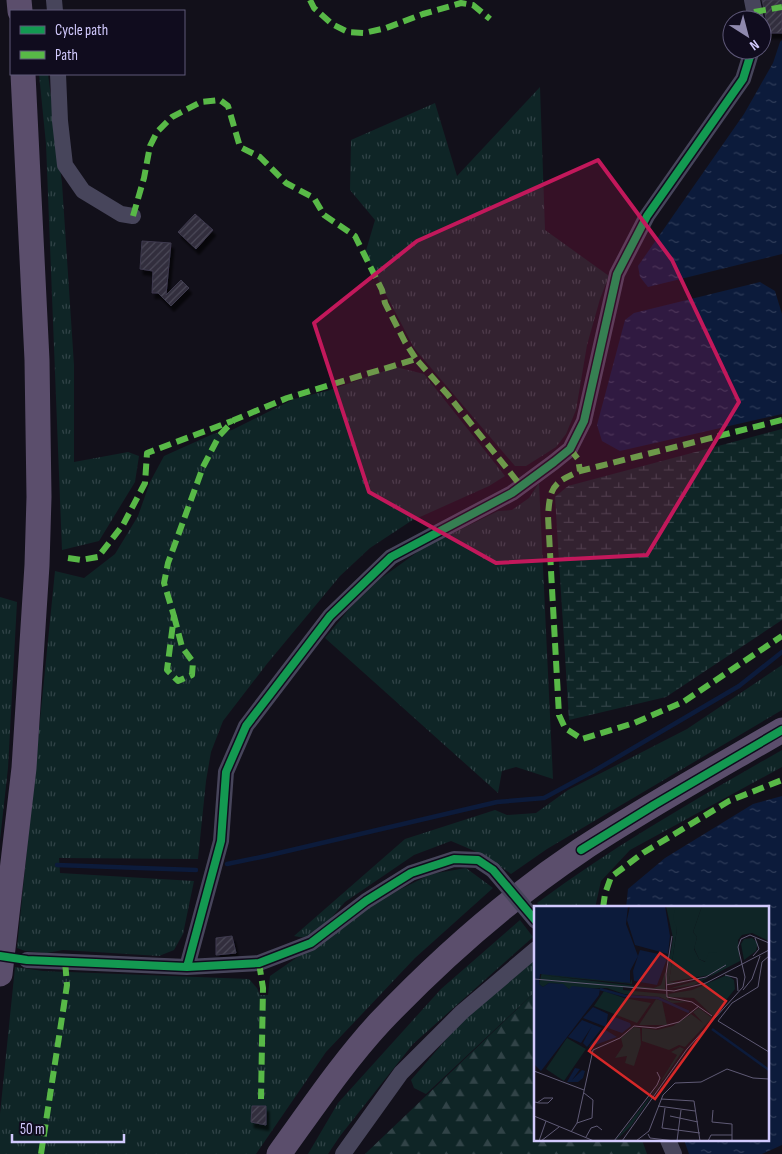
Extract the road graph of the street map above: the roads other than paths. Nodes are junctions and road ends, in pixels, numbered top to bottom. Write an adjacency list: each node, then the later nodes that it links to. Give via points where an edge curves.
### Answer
1 (749, 60): 9 (street, via 743,78 647,216 617,274 584,421 570,449 512,493 391,557 330,616 246,726 226,772 221,841)
2 (23, 75): 10 (main road, via 37,360 39,496 24,768)
3 (58, 75): 4 (street, via 65,165 83,191 121,214)
4 (133, 216)
5 (782, 730): 11 (main road, via 581,850 531,886 459,946 380,1023)
6 (534, 919): 9 (street, bridge, via 493,870 478,860 454,858 411,873 366,901 311,943 259,963)
7 (534, 951): 15 (street, via 462,1012 401,1073)
8 (27, 960): 9 (street)
9 (187, 967)
10 (0, 974)
11 (308, 1115): 13 (main road); 14 (main road)
12 (669, 1142): 16 (street)
13 (279, 1154)
14 (287, 1154)
15 (343, 1154)
16 (674, 1154)

